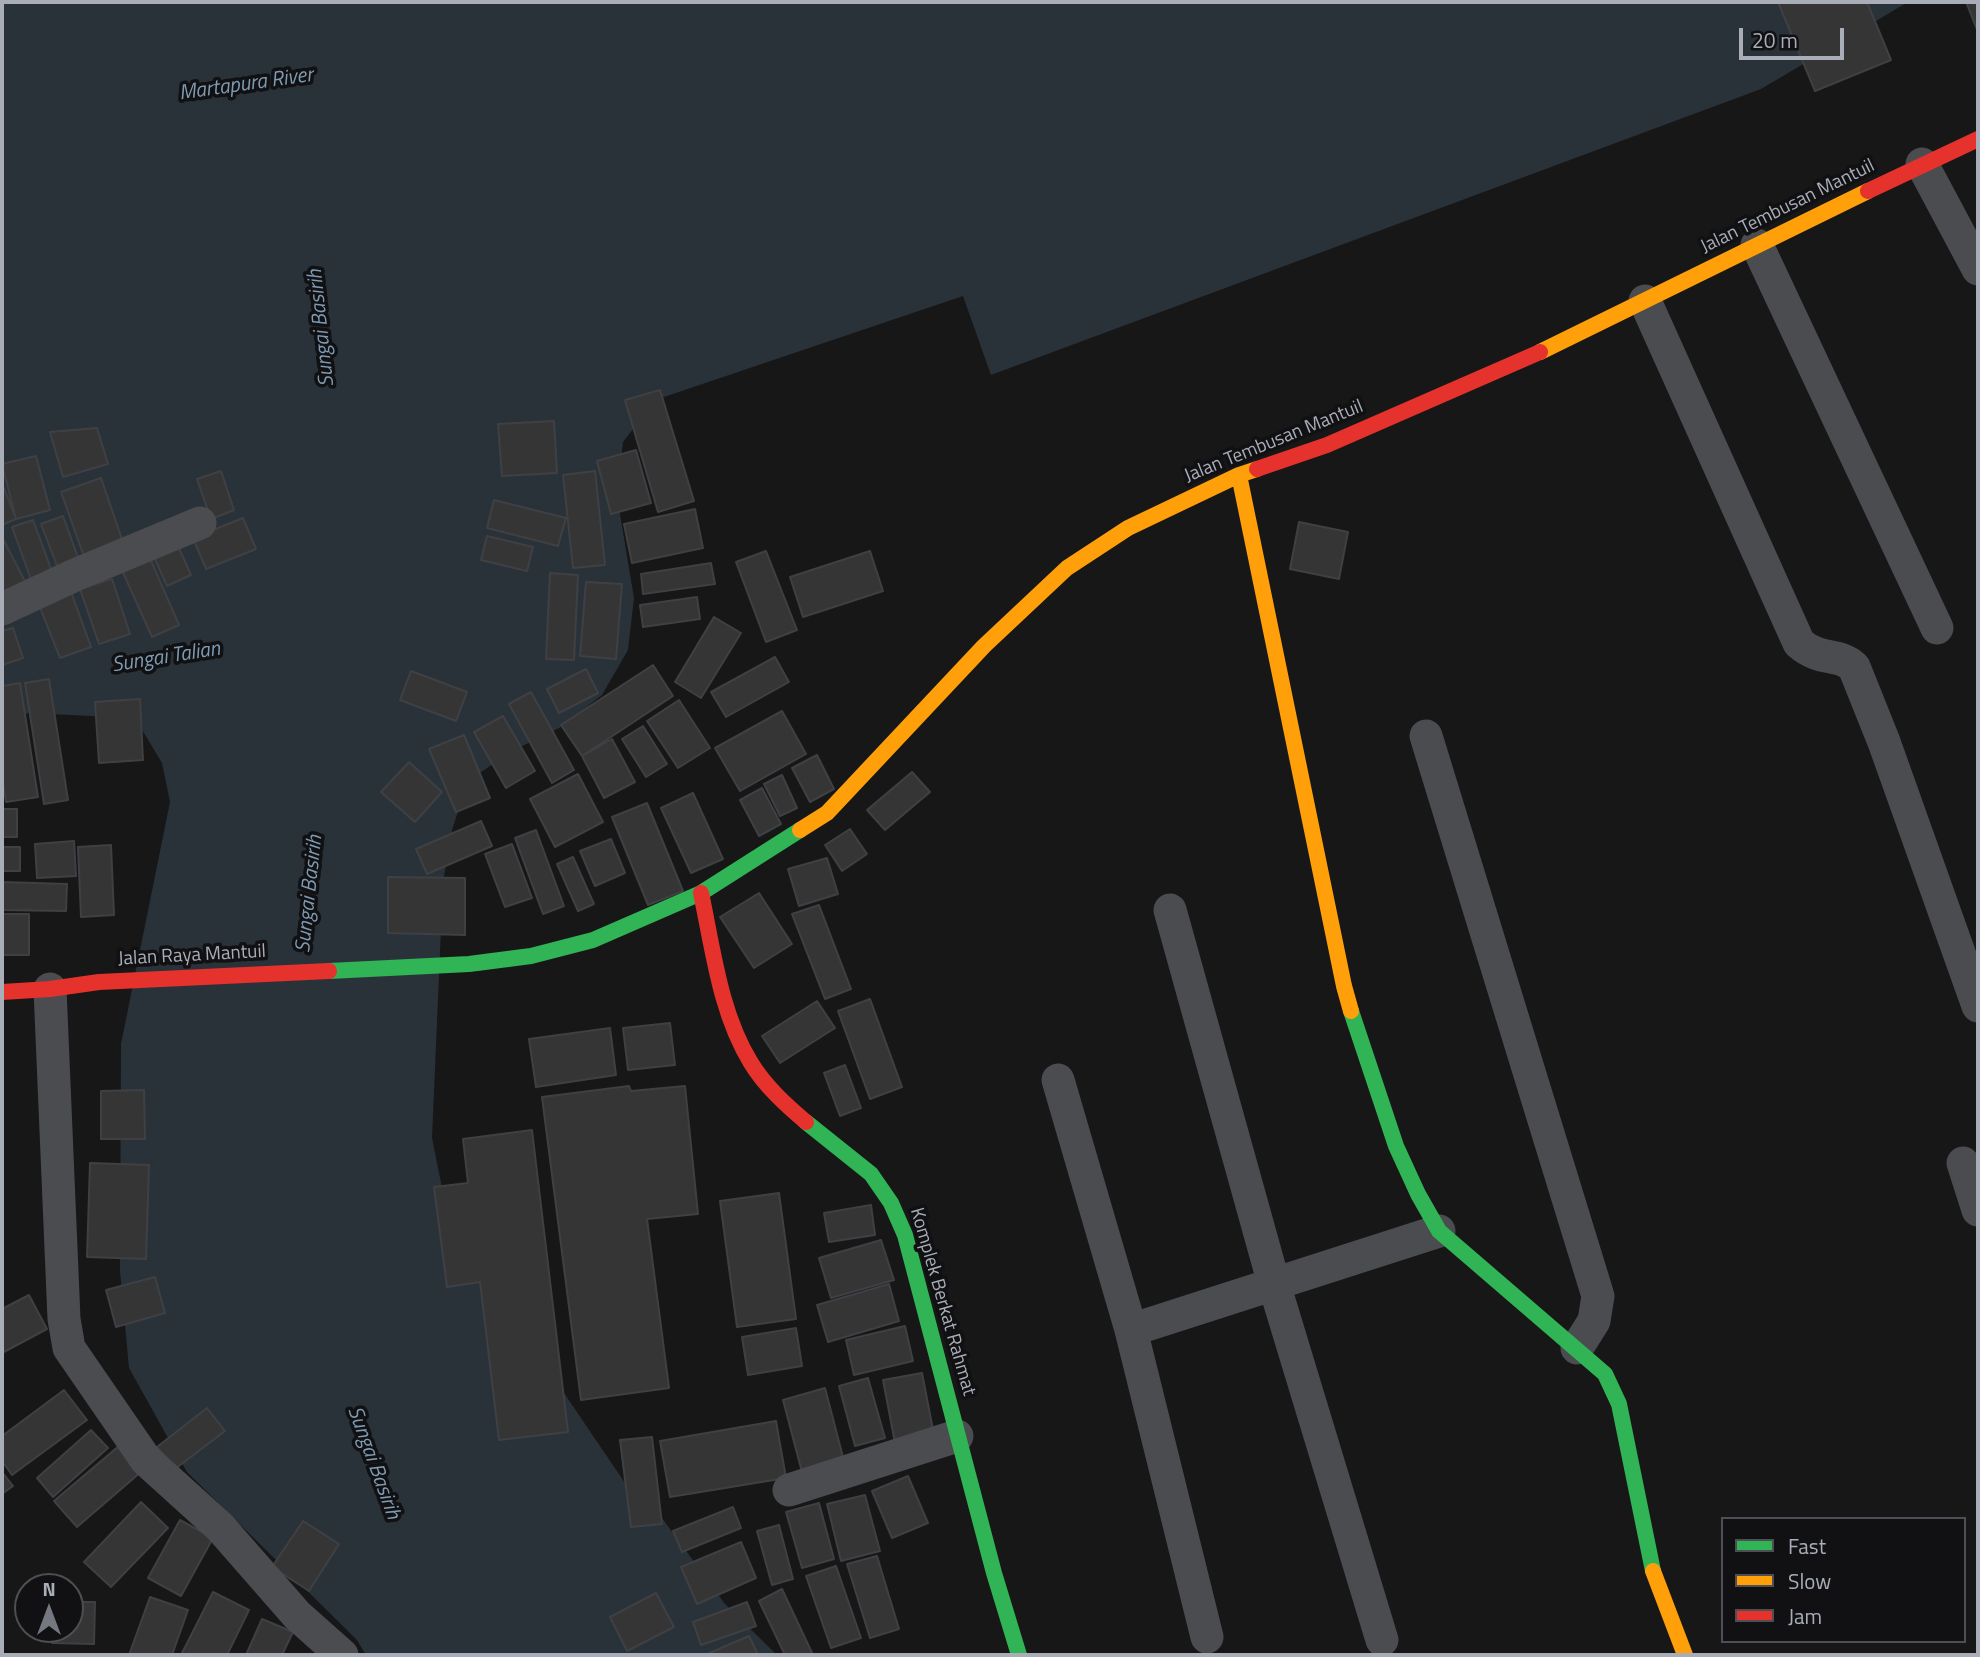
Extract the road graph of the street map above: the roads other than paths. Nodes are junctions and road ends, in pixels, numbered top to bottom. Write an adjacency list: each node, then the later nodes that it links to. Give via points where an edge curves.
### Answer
1 (1978, 139): 2 (street, Jalan Tembusan Mantuil)
2 (1922, 164): 3 (street, Jalan Tembusan Mantuil); 4 (street)
3 (1757, 245): 5 (street, Jalan Tembusan Mantuil); 9 (street)
4 (1978, 269)
5 (1645, 301): 6 (street, Jalan Tembusan Mantuil, via 1488,376 1327,445); 16 (street, via 1799,643 1809,652 1854,667)
6 (1239, 475): 11 (street, Jalan Tembusan Mantuil, via 1128,528 1067,568 984,646 827,813); 20 (street, via 1344,986 1396,1146)
7 (200, 523): 8 (street)
8 (2, 609)
9 (1937, 628)
10 (1426, 736): 23 (street, via 1598,1296 1594,1321)
11 (701, 893): 13 (street, Jalan Tembusan Mantuil, via 593,940 531,956); 24 (street, Komplek Berkat Rahmat, via 720,979 751,1063 775,1091 870,1172 891,1201 905,1235)
12 (1170, 910): 21 (street)
13 (469, 964): 14 (street, Jalan Raya Mantuil, via 100,982)
14 (50, 989): 15 (street, Jalan Raya Mantuil); 28 (street, via 69,1348 146,1460 220,1527 297,1615)
15 (2, 992)
16 (1978, 1006)
17 (1058, 1080): 22 (street)
18 (1963, 1163): 19 (street)
19 (1978, 1210)
20 (1439, 1231): 21 (street); 23 (street)
21 (1274, 1284): 22 (street); 27 (street)
22 (1131, 1330): 26 (street)
23 (1577, 1348): 30 (street, via 1605,1374 1619,1404 1652,1567)
24 (957, 1436): 25 (street); 29 (street, Komplek Berkat Rahmat)
25 (789, 1490)
26 (1207, 1637)
27 (1382, 1640)
28 (342, 1655)
29 (1019, 1655)
30 (1685, 1655)

